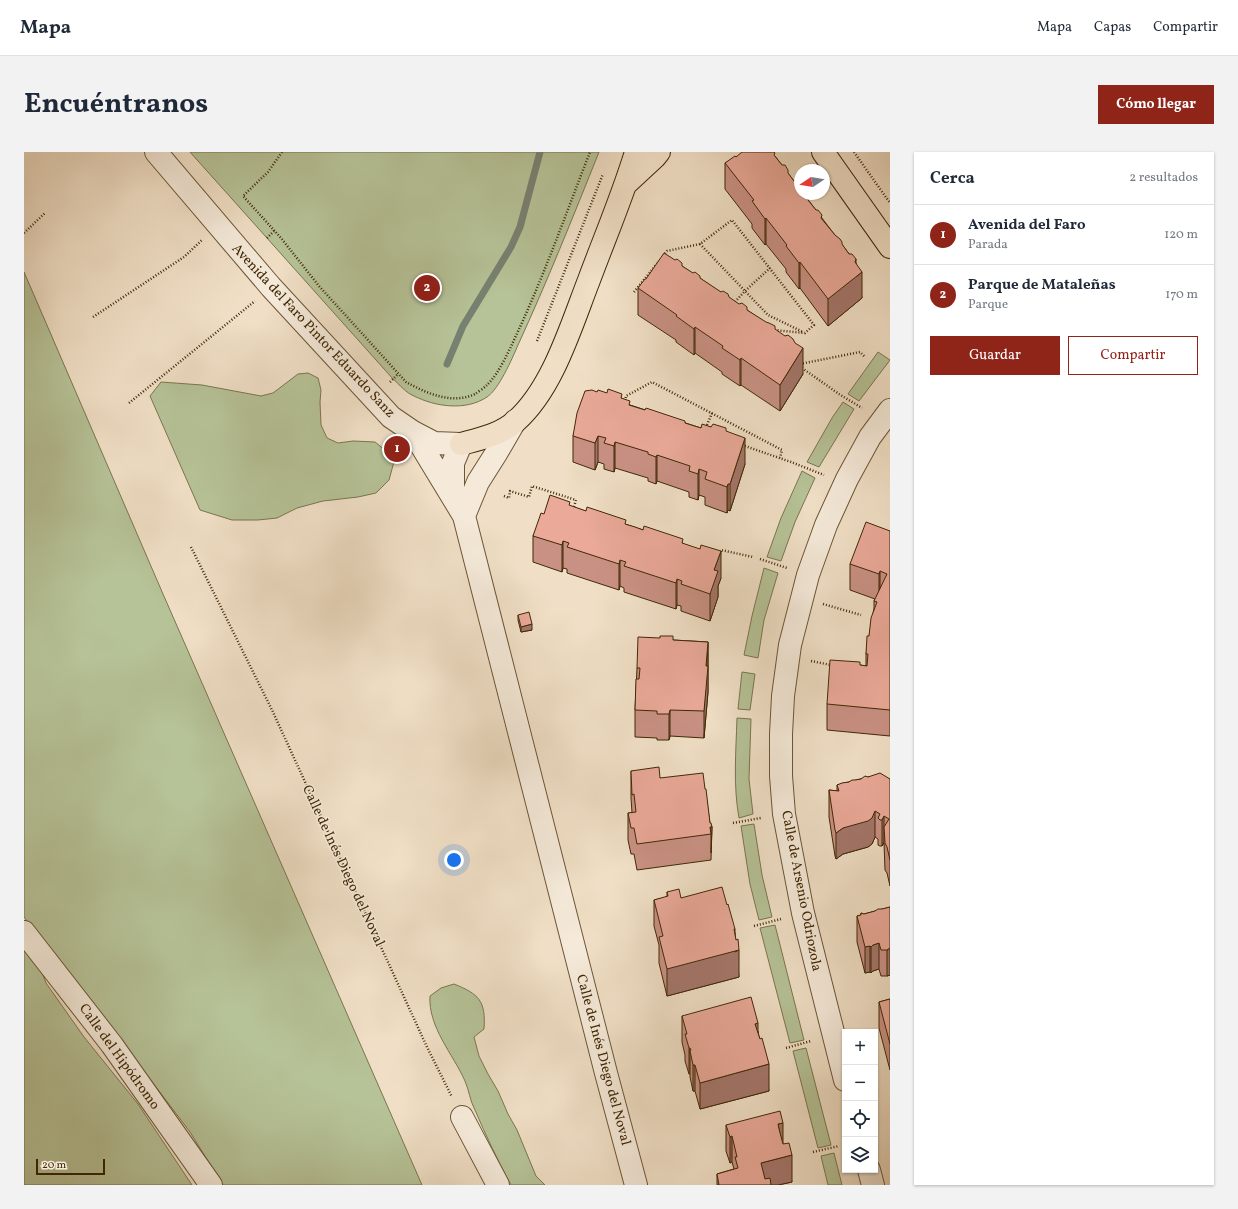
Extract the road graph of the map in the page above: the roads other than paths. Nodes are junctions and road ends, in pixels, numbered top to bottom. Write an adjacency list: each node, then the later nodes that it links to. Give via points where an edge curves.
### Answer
1 (156, 152): 9 (street, Avenida del Faro Pintor Eduardo Sanz, via 271,287 361,386 391,417)
2 (636, 152): 5 (main road, Avenida del Faro Pintor Eduardo Sanz)
3 (659, 152): 5 (main road)
4 (823, 152): 6 (main road)
5 (626, 184): 8 (main road, Avenida del Faro Pintor Eduardo Sanz, via 562,350 539,395)
6 (890, 246)
7 (890, 410): 15 (street, Calle de Arsenio Odriozola, via 870,437 847,479 818,546 808,574 790,645 783,696 781,762 784,814 803,913)
8 (515, 422): 10 (main road, Avenida del Faro Pintor Eduardo Sanz, via 486,438); 11 (street)
9 (413, 432): 10 (street, Avenida del Faro Pintor Eduardo Sanz, via 434,443); 12 (street, Calle de Inés Diego del Noval)
10 (461, 444): 11 (street, via 471,457); 12 (street, Calle de Inés Diego del Noval, via 453,463)
11 (474, 489): 13 (street)
12 (453, 496): 13 (street, Calle de Inés Diego del Noval)
13 (464, 516): 20 (street, Calle de Inés Diego del Noval)
14 (24, 932): 18 (street, Calle del Hipódromo, via 112,1045)
15 (842, 1068)
16 (462, 1117): 19 (street)
17 (870, 1173): 21 (street)
18 (210, 1185)
19 (498, 1185)
20 (636, 1185)
21 (873, 1185)

